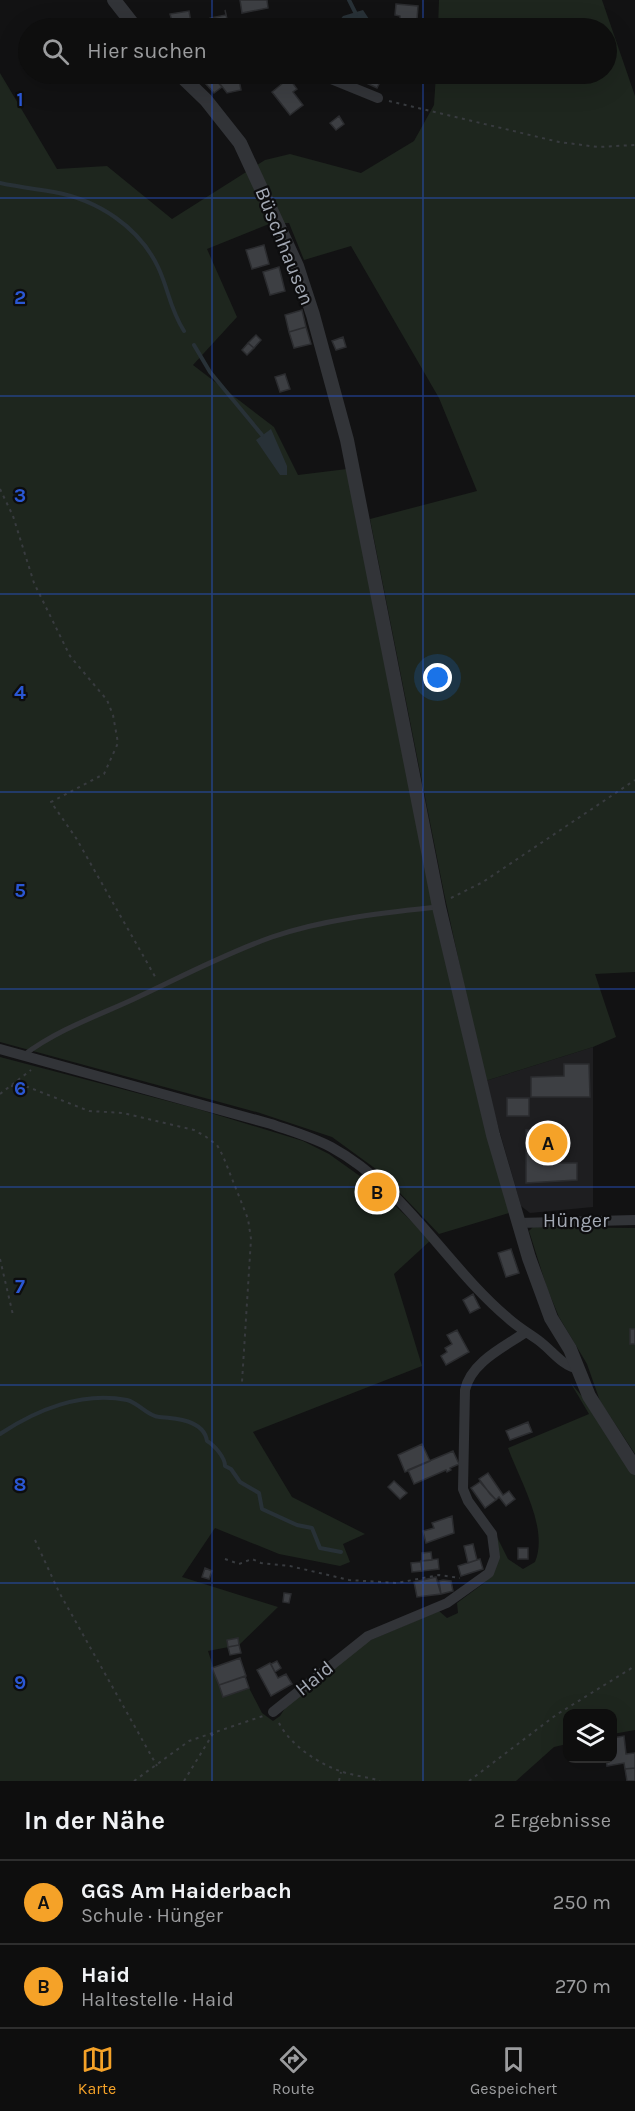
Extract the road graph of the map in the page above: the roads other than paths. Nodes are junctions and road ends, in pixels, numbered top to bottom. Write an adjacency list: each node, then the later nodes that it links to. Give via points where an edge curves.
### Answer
1 (114, 0): 2 (street)
2 (128, 18)
3 (189, 84): 6 (street, Büschhausen, via 240,143 297,266 313,315 347,441)
4 (344, 84): 5 (street)
5 (378, 98)
6 (440, 907): 8 (lane, via 367,916 274,936 40,1043); 10 (street, Büschhausen, via 481,1088)
7 (0, 1049): 8 (street)
8 (24, 1055): 11 (street, via 305,1135 332,1148 364,1171 431,1235 507,1318)
9 (635, 1220): 10 (street, Hünger)
10 (518, 1223): 12 (street, Büschhausen, via 540,1292)
11 (526, 1332): 12 (street, via 565,1366); 14 (street, Haid, via 476,1367 465,1390 463,1489 492,1534 495,1557 489,1573 447,1603 368,1636)
12 (578, 1369): 13 (street, Büschhausen, via 589,1396)
13 (635, 1468)
14 (273, 1712)

